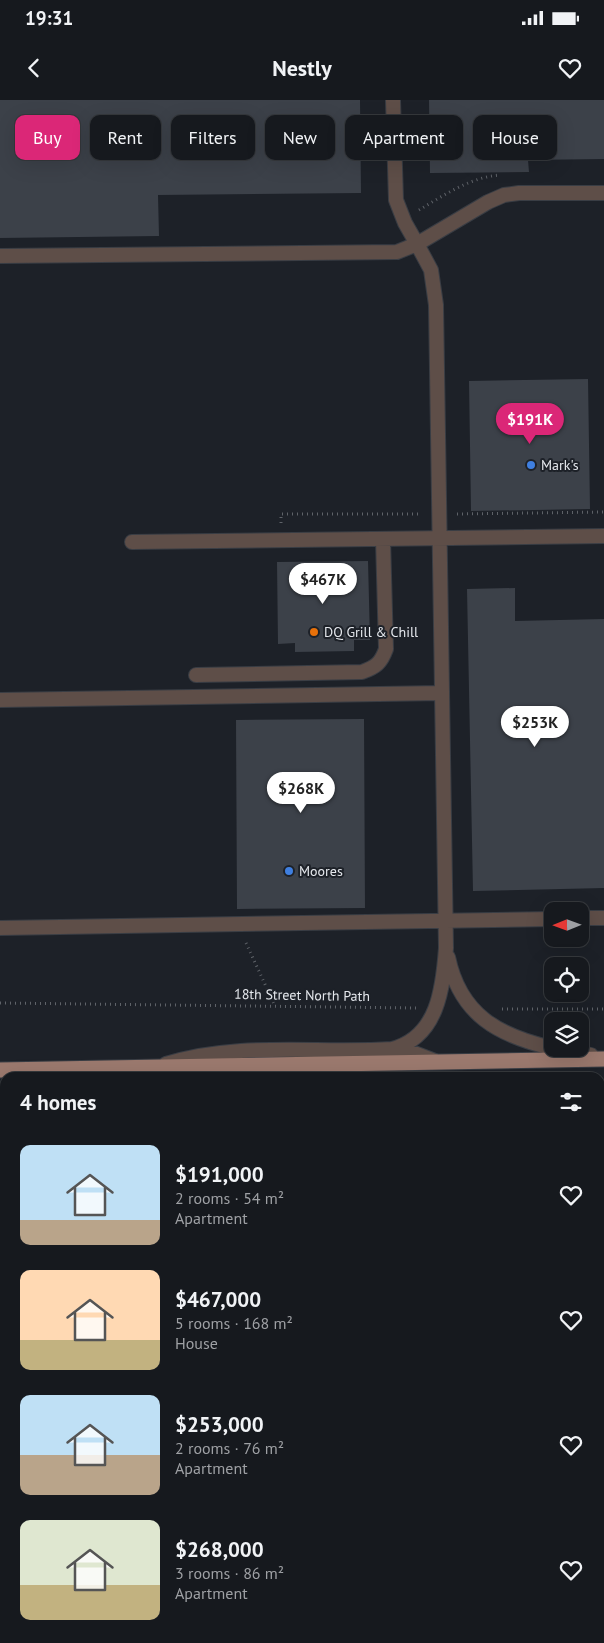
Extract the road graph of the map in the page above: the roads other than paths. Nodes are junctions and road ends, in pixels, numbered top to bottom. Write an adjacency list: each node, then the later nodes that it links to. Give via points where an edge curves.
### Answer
1 (393, 100): 3 (lane, via 396,200)
2 (604, 193): 3 (lane, via 504,195)
3 (417, 244): 4 (lane, via 397,252); 6 (lane, via 431,270 435,293)
4 (0, 256)
5 (604, 536): 6 (lane)
6 (439, 538): 7 (lane); 10 (lane)
7 (383, 539): 8 (lane); 9 (lane, via 386,649 382,661 374,668 362,672)
8 (132, 542)
9 (196, 675)
10 (441, 693): 11 (lane); 15 (lane)
11 (0, 700)
12 (589, 918): 13 (lane)
13 (604, 918)
14 (544, 919): 15 (lane)
15 (446, 921): 16 (lane); 17 (lane)
16 (0, 928)
17 (446, 948): 18 (lane, via 452,975 472,1010 505,1034); 19 (lane, via 436,1009 414,1040)
18 (544, 1046)
19 (392, 1049): 22 (lane); 23 (lane, via 244,1050)
20 (589, 1055): 21 (lane)
21 (604, 1058): 22 (main road)
22 (448, 1064): 23 (main road)
23 (136, 1069): 24 (main road)
24 (0, 1070)

